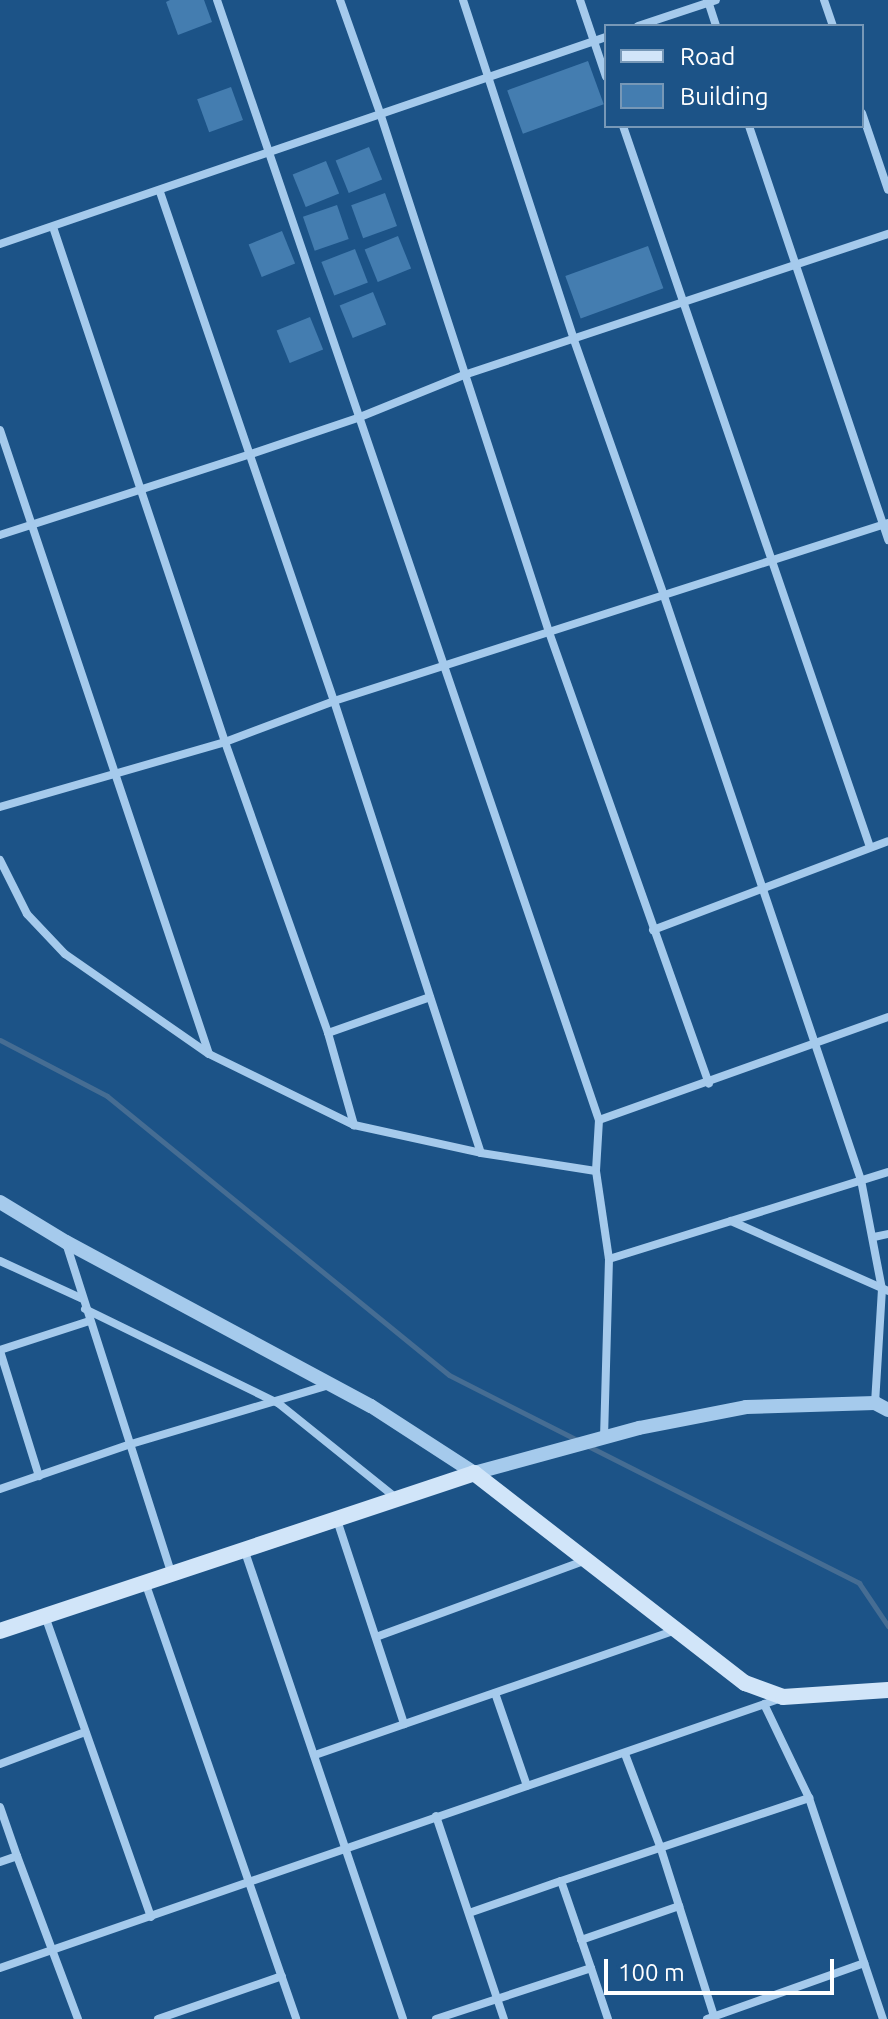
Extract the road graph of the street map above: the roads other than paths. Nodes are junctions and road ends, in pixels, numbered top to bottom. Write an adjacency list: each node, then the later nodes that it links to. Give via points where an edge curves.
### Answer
1 (217, 0): 18 (street)
2 (340, 0): 14 (street)
3 (463, 0): 13 (street)
4 (580, 0): 11 (street)
5 (824, 0): 9 (street)
6 (711, 1): 7 (street); 8 (street)
7 (644, 24)
8 (716, 24)
9 (832, 24)
10 (604, 38): 11 (street)
11 (594, 41): 12 (street); 13 (street)
12 (604, 71)
13 (489, 77): 14 (street); 26 (street)
14 (381, 116): 18 (street); 27 (street)
15 (864, 119): 19 (street)
16 (624, 128): 25 (street)
17 (750, 128): 24 (street)
18 (270, 153): 20 (street); 28 (street)
19 (888, 190)
20 (160, 192): 21 (street); 30 (street)
21 (53, 227): 23 (street); 31 (street)
22 (888, 234): 24 (street)
23 (0, 244)
24 (794, 266): 25 (street); 33 (street)
25 (683, 304): 26 (street); 36 (street)
26 (574, 340): 27 (street); 37 (street)
27 (464, 375): 28 (street); 38 (street)
28 (360, 417): 30 (street); 39 (street)
29 (0, 430): 32 (street)
30 (248, 455): 31 (street); 40 (street)
31 (139, 492): 32 (street); 41 (street)
32 (32, 524): 34 (street); 42 (street)
33 (885, 524): 35 (street); 36 (street)
34 (0, 535)
35 (888, 540)
36 (772, 560): 37 (street); 45 (street)
37 (664, 596): 38 (street); 47 (street)
38 (549, 632): 39 (street); 48 (street)
39 (445, 666): 40 (street); 55 (street)
40 (334, 701): 41 (street); 49 (street)
41 (225, 742): 42 (street); 51 (street)
42 (116, 775): 43 (street); 53 (street)
43 (0, 807)
44 (888, 841): 45 (street)
45 (870, 847): 47 (street)
46 (0, 860): 53 (street, via 27,914 65,954)
47 (763, 887): 48 (street); 52 (street)
48 (653, 930): 54 (street)
49 (430, 997): 51 (street); 57 (street)
50 (888, 1017): 52 (street)
51 (328, 1033): 56 (street)
52 (817, 1043): 54 (street); 60 (street)
53 (209, 1054): 56 (street)
54 (709, 1083): 55 (street)
55 (599, 1120): 58 (street)
56 (354, 1125): 57 (street)
57 (481, 1153): 58 (street)
58 (596, 1171): 66 (street)
59 (888, 1172): 60 (street)
60 (861, 1180): 62 (street); 64 (street)
61 (0, 1202): 65 (street)
62 (731, 1221): 66 (street); 68 (street)
63 (888, 1234): 64 (street)
64 (874, 1237): 68 (street)
65 (66, 1242): 69 (street); 73 (street)
66 (609, 1259): 76 (street)
67 (0, 1261): 69 (street)
68 (885, 1290): 75 (street)
69 (81, 1298): 70 (street)
70 (85, 1309): 71 (street); 74 (street)
71 (89, 1321): 72 (street); 77 (street)
72 (0, 1350): 79 (street)
73 (329, 1385): 74 (street); 78 (street)
74 (278, 1403): 77 (street); 81 (street)
75 (882, 1407): 76 (street, via 746,1407)
76 (604, 1437): 78 (street)
77 (131, 1444): 79 (street); 85 (street)
78 (474, 1473): 81 (main road); 84 (main road)
79 (39, 1476): 80 (street)
80 (0, 1489)
81 (396, 1498): 82 (main road)
82 (336, 1517): 83 (main road); 90 (street)
83 (243, 1549): 85 (main road); 98 (street)
84 (586, 1560): 88 (main road); 90 (street)
85 (171, 1573): 86 (main road)
86 (145, 1582): 87 (main road); 109 (street)
87 (45, 1616): 89 (main road); 96 (street)
88 (677, 1630): 92 (street); 93 (main road, via 745,1683)
89 (0, 1631)
90 (376, 1637): 95 (street)
91 (888, 1690): 93 (main road)
92 (495, 1693): 95 (street); 100 (street)
93 (783, 1697): 94 (street)
94 (764, 1704): 97 (street); 101 (street)
95 (404, 1724): 98 (street)
96 (85, 1732): 99 (street); 112 (street)
97 (625, 1754): 100 (street); 104 (street)
98 (315, 1755): 105 (street)
99 (0, 1764)
100 (527, 1786): 103 (street)
101 (809, 1798): 104 (street); 115 (street)
102 (0, 1807): 106 (street)
103 (436, 1816): 105 (street); 111 (street)
104 (660, 1846): 108 (street); 110 (street)
105 (345, 1848): 109 (street); 125 (street)
106 (17, 1856): 107 (street); 114 (street)
107 (0, 1862)
108 (561, 1881): 111 (street); 113 (street)
109 (251, 1883): 112 (street); 118 (street)
110 (679, 1906): 113 (street); 121 (street)
111 (469, 1913): 119 (street)
112 (151, 1917): 114 (street)
113 (581, 1940): 117 (street)
114 (53, 1948): 116 (street); 122 (street)
115 (864, 1963): 121 (street); 129 (street)
116 (0, 1968)
117 (591, 1968): 119 (street); 128 (street)
118 (282, 1976): 120 (street); 124 (street)
119 (496, 1998): 126 (street); 127 (street)
120 (182, 2015): 123 (street)
121 (712, 2018)
122 (78, 2019)
123 (158, 2019)
124 (296, 2019)
125 (403, 2019)
126 (436, 2019)
127 (504, 2019)
128 (608, 2019)
129 (883, 2019)

